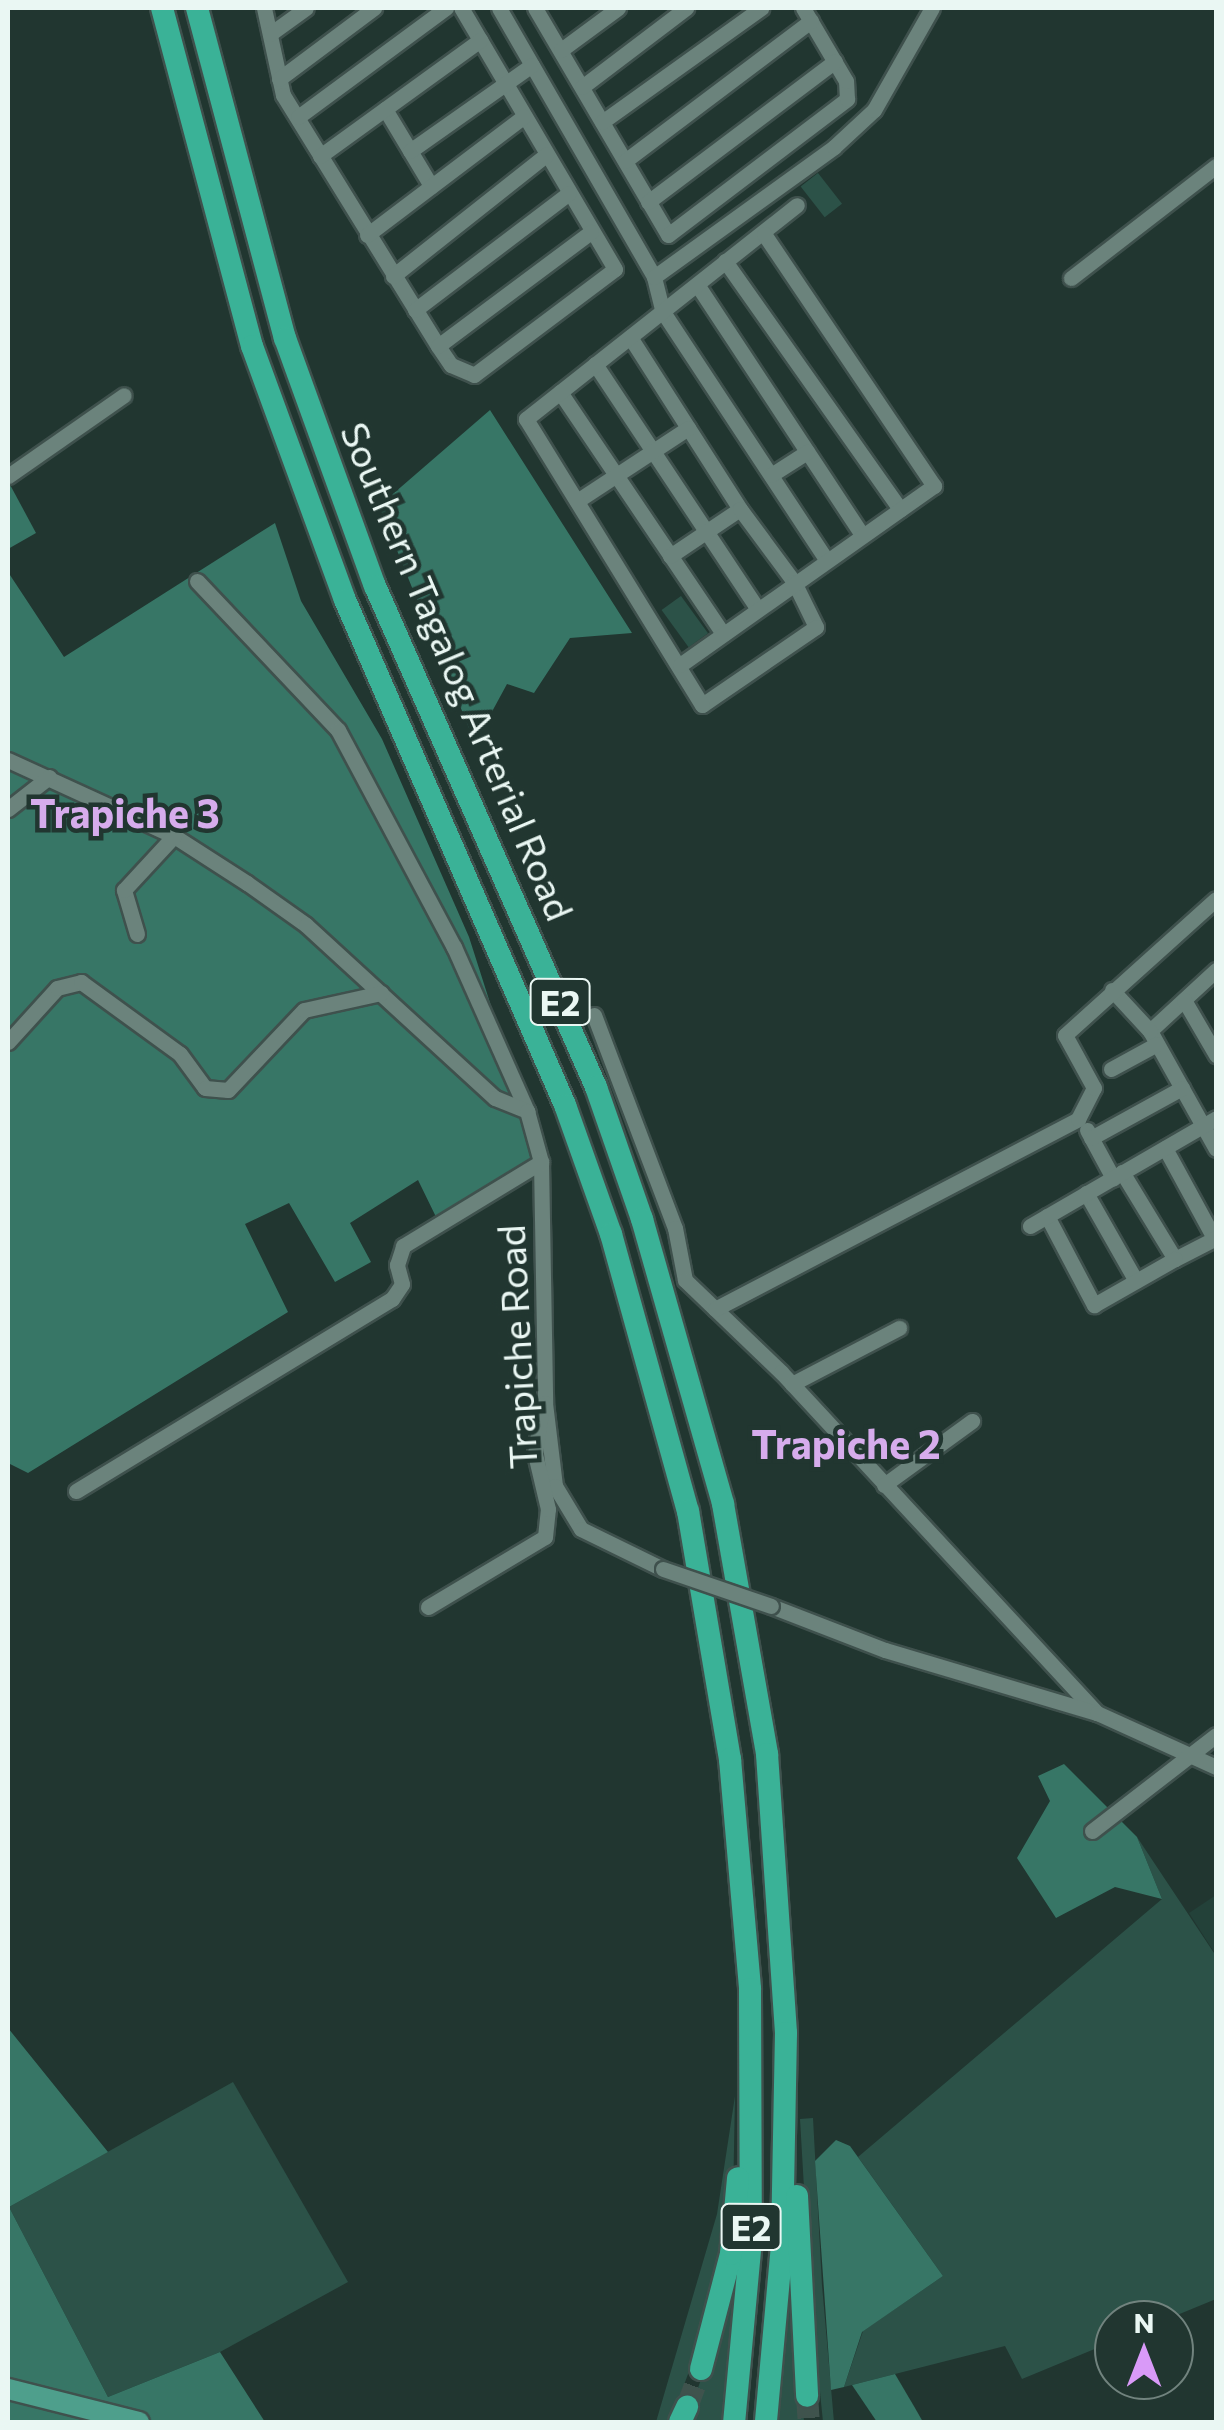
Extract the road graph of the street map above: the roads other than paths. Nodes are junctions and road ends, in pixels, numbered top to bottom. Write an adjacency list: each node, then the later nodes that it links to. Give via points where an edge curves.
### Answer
1 (162, 8): 112 (highway, Southern Tagalog Arterial Road / E2, via 217,230 298,477 565,1106 655,1378 688,1511 730,1759)
2 (196, 8): 113 (highway, Southern Tagalog Arterial Road / E2, via 291,356 375,586 596,1087 688,1370 723,1504 767,1754)
3 (264, 8): 15 (street)
4 (306, 8): 15 (street)
5 (374, 8): 20 (street)
6 (446, 8): 25 (street)
7 (460, 8): 16 (street)
8 (499, 8): 19 (street)
9 (618, 8): 17 (street)
10 (686, 8): 22 (street)
11 (761, 8): 26 (street)
12 (932, 8): 43 (street, via 874,110 834,147)
13 (542, 10): 17 (street)
14 (807, 14): 18 (street); 30 (street)
15 (270, 34): 20 (street)
16 (480, 40): 21 (street); 23 (street)
17 (561, 50): 22 (street)
18 (834, 61): 34 (street); 34 (street, via 850,92 847,99 674,233 662,230)
19 (532, 64): 21 (street); 39 (street)
20 (279, 79): 25 (street)
21 (505, 83): 24 (street); 27 (street)
22 (582, 88): 26 (street)
23 (385, 109): 27 (street); 29 (street)
24 (523, 117): 28 (street); 32 (street)
25 (298, 118): 29 (street)
26 (602, 122): 30 (street)
27 (410, 151): 32 (street)
28 (547, 154): 33 (street); 42 (street)
29 (320, 156): 38 (street)
30 (624, 161): 34 (street)
31 (1216, 166): 44 (street)
32 (431, 186): 38 (street)
33 (569, 193): 36 (street); 46 (street)
34 (648, 202)
35 (797, 206): 37 (street)
36 (592, 232): 41 (street); 49 (street)
37 (764, 234): 40 (street); 61 (street, via 934,486)
38 (367, 235): 42 (street)
39 (641, 254): 41 (street); 43 (street)
40 (725, 262): 45 (street); 61 (street)
41 (615, 269): 49 (street, via 474,376 451,364)
42 (393, 276): 46 (street)
43 (654, 277): 47 (street)
44 (1071, 278)
45 (698, 286): 47 (street); 54 (street)
46 (415, 310): 49 (street)
47 (662, 312): 48 (street); 56 (street)
48 (630, 337): 50 (street); 53 (street)
49 (438, 346)
50 (595, 364): 51 (street); 55 (street)
51 (560, 392): 58 (street); 59 (street, via 526,419)
52 (124, 395): 57 (street)
53 (688, 428): 55 (street); 60 (street)
54 (808, 452): 56 (street); 63 (street)
55 (654, 453): 58 (street); 62 (street)
56 (771, 475): 65 (street)
57 (8, 476)
58 (618, 478): 59 (street); 64 (street)
59 (577, 501): 70 (street)
60 (740, 509): 62 (street); 67 (street)
61 (900, 509): 63 (street)
62 (707, 532): 64 (street); 68 (street)
63 (862, 535): 65 (street)
64 (670, 556): 69 (street)
65 (826, 559): 67 (street)
66 (197, 581): 87 (street, Trapiche Road, via 338,730 454,946)
67 (794, 582): 68 (street); 70 (street, via 816,627 702,705)
68 (757, 608): 69 (street)
69 (723, 634): 70 (street)
70 (680, 666)
71 (8, 760): 72 (street)
72 (49, 777): 73 (street); 74 (street)
73 (8, 809)
74 (174, 836): 76 (street, via 124,890); 79 (street, via 306,925)
75 (1216, 900): 78 (street)
76 (137, 934)
77 (1216, 971): 80 (street)
78 (1112, 990): 82 (street); 99 (street, via 1065,1035 1094,1088 1078,1119)
79 (381, 994): 83 (street, via 304,1010 228,1090 205,1088 180,1054 82,982 57,988); 87 (street, via 495,1098)
80 (1184, 1000): 82 (street); 84 (street)
81 (594, 1015): 99 (street, via 675,1228 685,1280)
82 (1154, 1037): 85 (street); 86 (street)
83 (8, 1042)
84 (1216, 1055)
85 (1111, 1069)
86 (1182, 1088): 88 (street); 92 (street, via 1088,1132)
87 (527, 1111): 91 (street, Trapiche Road)
88 (1210, 1122): 89 (street); 90 (street)
89 (1164, 1148): 92 (street); 96 (street)
90 (1216, 1149)
91 (541, 1162): 102 (street, Trapiche Road); 105 (street, via 403,1246 402,1284 392,1299)
92 (1117, 1175): 93 (street); 97 (street)
93 (1086, 1193): 94 (street); 98 (street)
94 (1047, 1216): 95 (street); 98 (street, via 1094,1305)
95 (1030, 1226)
96 (1215, 1238): 97 (street)
97 (1175, 1260): 98 (street)
98 (1136, 1281)
99 (715, 1309): 101 (street)
100 (899, 1328): 101 (street)
101 (792, 1384): 104 (street)
102 (545, 1403): 106 (street, via 535,1426 548,1508 545,1537); 107 (street, Trapiche Road, bridge, via 548,1459 573,1518 604,1544 885,1650)
103 (972, 1421): 104 (street)
104 (884, 1484): 107 (street)
105 (76, 1490)
106 (428, 1608)
107 (1097, 1714): 109 (street, Trapiche Road)
108 (1216, 1735): 109 (street)
109 (1188, 1754): 110 (street, Trapiche Road); 111 (street)
110 (1216, 1767)
111 (1092, 1831)
112 (751, 2030): 114 (highway, via 731,2254); 118 (highway, Southern Tagalog Arterial Road / E2, via 751,2240)
113 (786, 2033): 116 (highway); 119 (highway, Southern Tagalog Arterial Road / E2, via 782,2245)
114 (700, 2369)
115 (8, 2389): 117 (main road)
116 (807, 2396)
117 (139, 2422)
118 (734, 2422)
119 (766, 2422)

